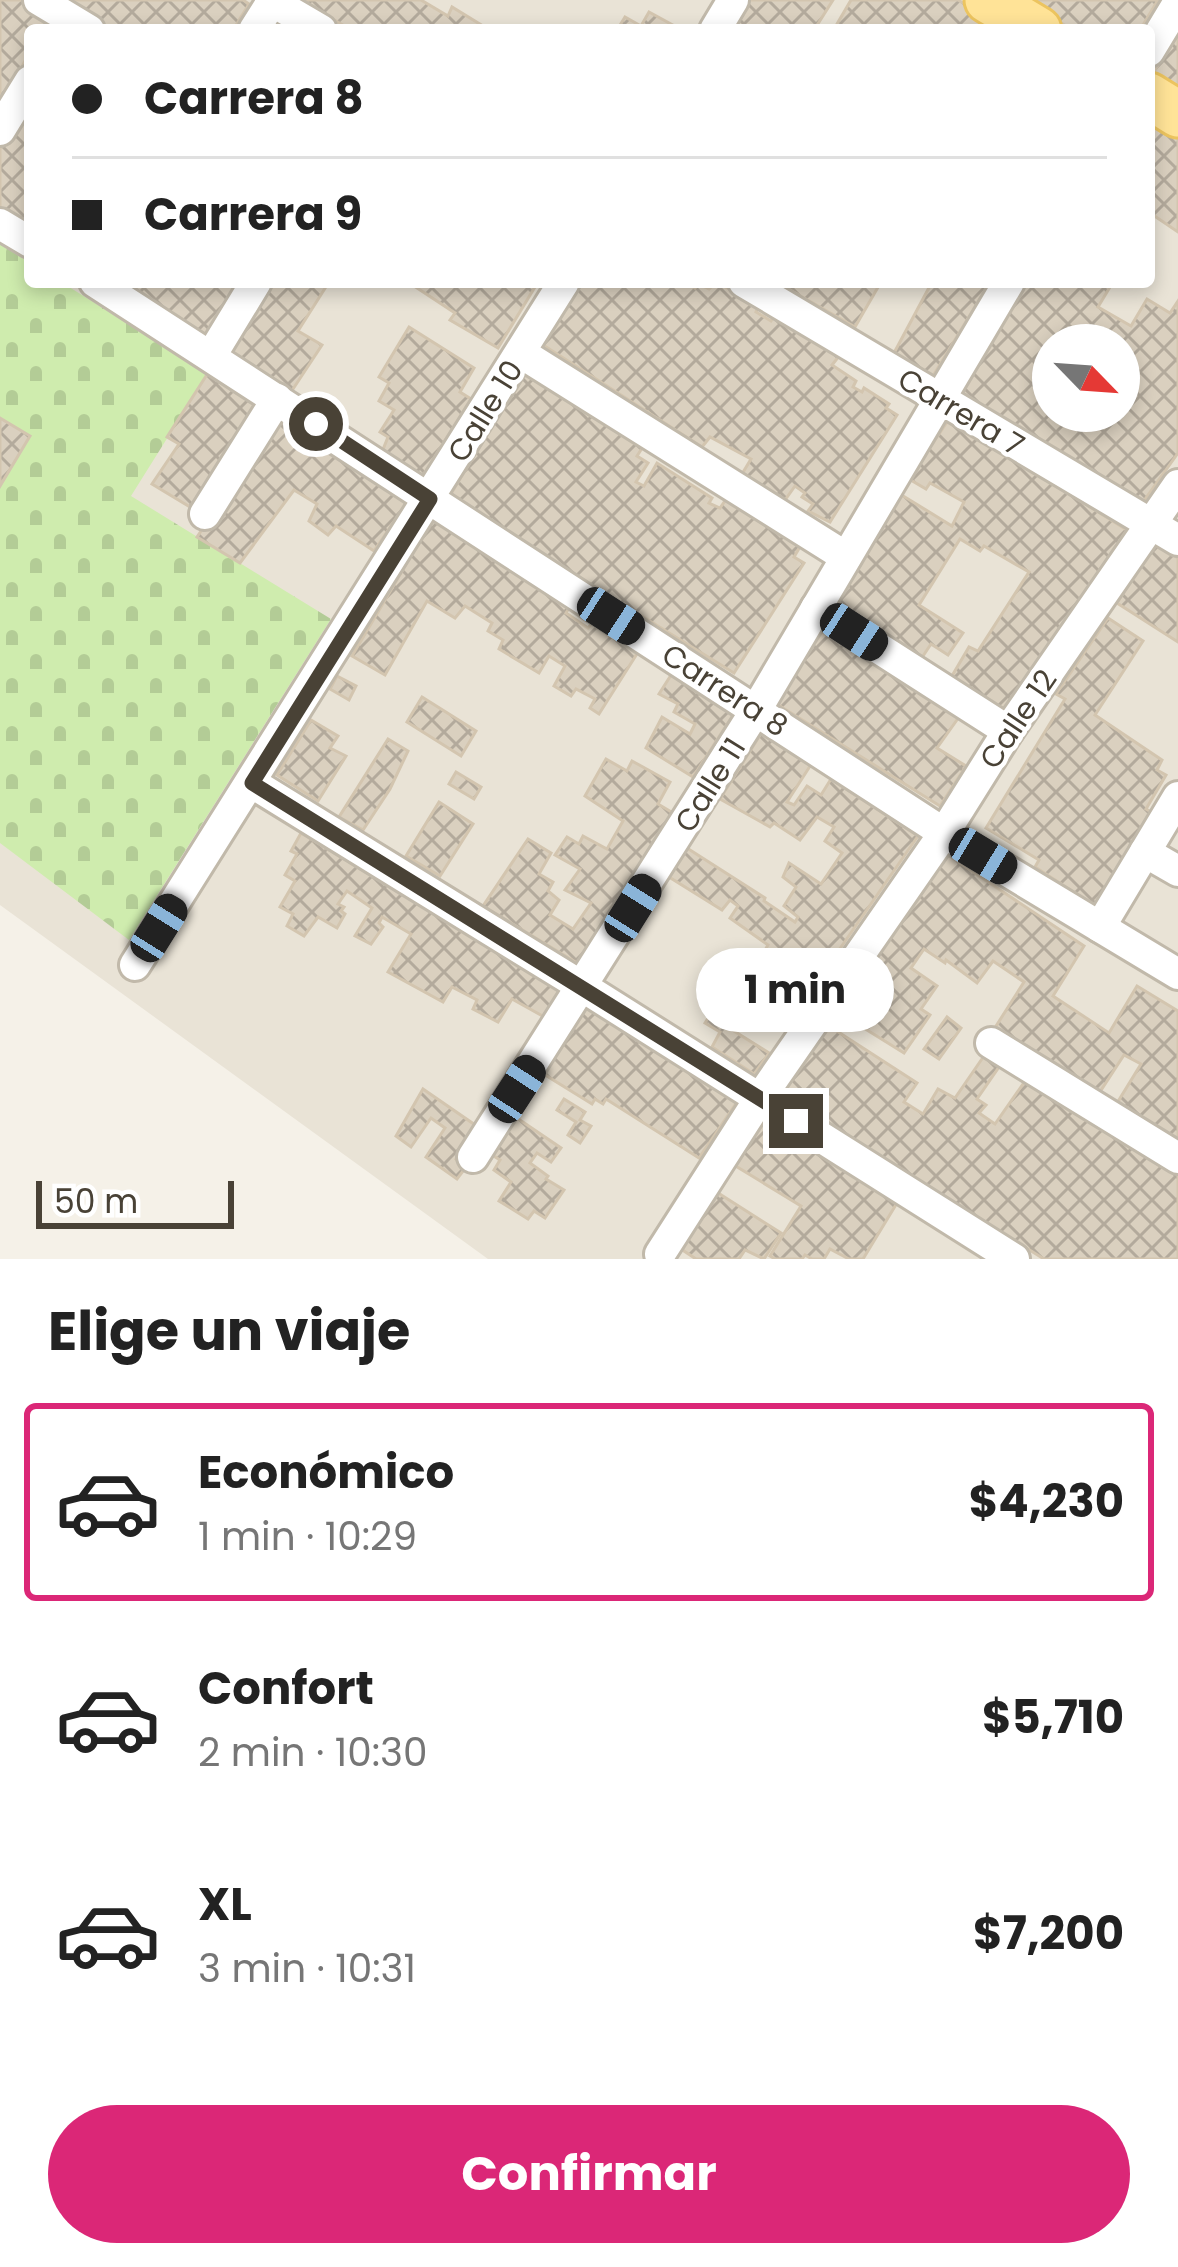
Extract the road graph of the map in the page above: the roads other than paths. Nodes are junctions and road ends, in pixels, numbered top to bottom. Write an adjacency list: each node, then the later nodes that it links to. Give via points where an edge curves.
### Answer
1 (39, 0): 5 (street)
2 (272, 0): 6 (street)
3 (988, 0): 7 (main road)
4 (1178, 2): 8 (street)
5 (78, 24)
6 (311, 24)
7 (1028, 24)
8 (1155, 41)
9 (24, 91): 10 (street)
10 (0, 130)
11 (106, 288): 17 (street, Carrera 8)
12 (252, 288): 17 (street)
13 (560, 288): 16 (street, Calle 10)
14 (754, 288): 19 (street, Carrera 7)
15 (1005, 288): 19 (street, Calle 11)
16 (521, 353): 21 (street, Calle 10); 25 (street)
17 (211, 356): 18 (street, Carrera 8)
18 (278, 399): 21 (street, Carrera 8); 22 (street)
19 (938, 399): 23 (street, Carrera 7); 25 (street, Calle 11)
20 (1178, 485): 23 (street, Calle 12)
21 (430, 499): 27 (street, Carrera 8); 29 (street, Calle 10)
22 (205, 514)
23 (1151, 524): 24 (street, Carrera 7); 28 (street, Calle 12)
24 (1178, 541)
25 (846, 557): 26 (street, Calle 11)
26 (816, 608): 27 (street, Calle 11); 28 (street)
27 (756, 710): 31 (street, Carrera 8); 37 (street, Calle 11)
28 (1008, 731): 31 (street, Calle 12)
29 (252, 783): 35 (street, Calle 10); 37 (street)
30 (1178, 797): 32 (street)
31 (944, 833): 34 (street, Carrera 8); 39 (street, Calle 12)
32 (1145, 852): 33 (street); 34 (street)
33 (1178, 871)
34 (1100, 927): 36 (street, Carrera 8)
35 (135, 965)
36 (1178, 974)
37 (583, 987): 39 (street); 40 (street, Calle 11)
38 (991, 1043): 41 (street)
39 (760, 1098): 42 (street, Calle 12); 43 (street)
40 (473, 1157)
41 (1178, 1158)
42 (660, 1254)
43 (1014, 1259)

